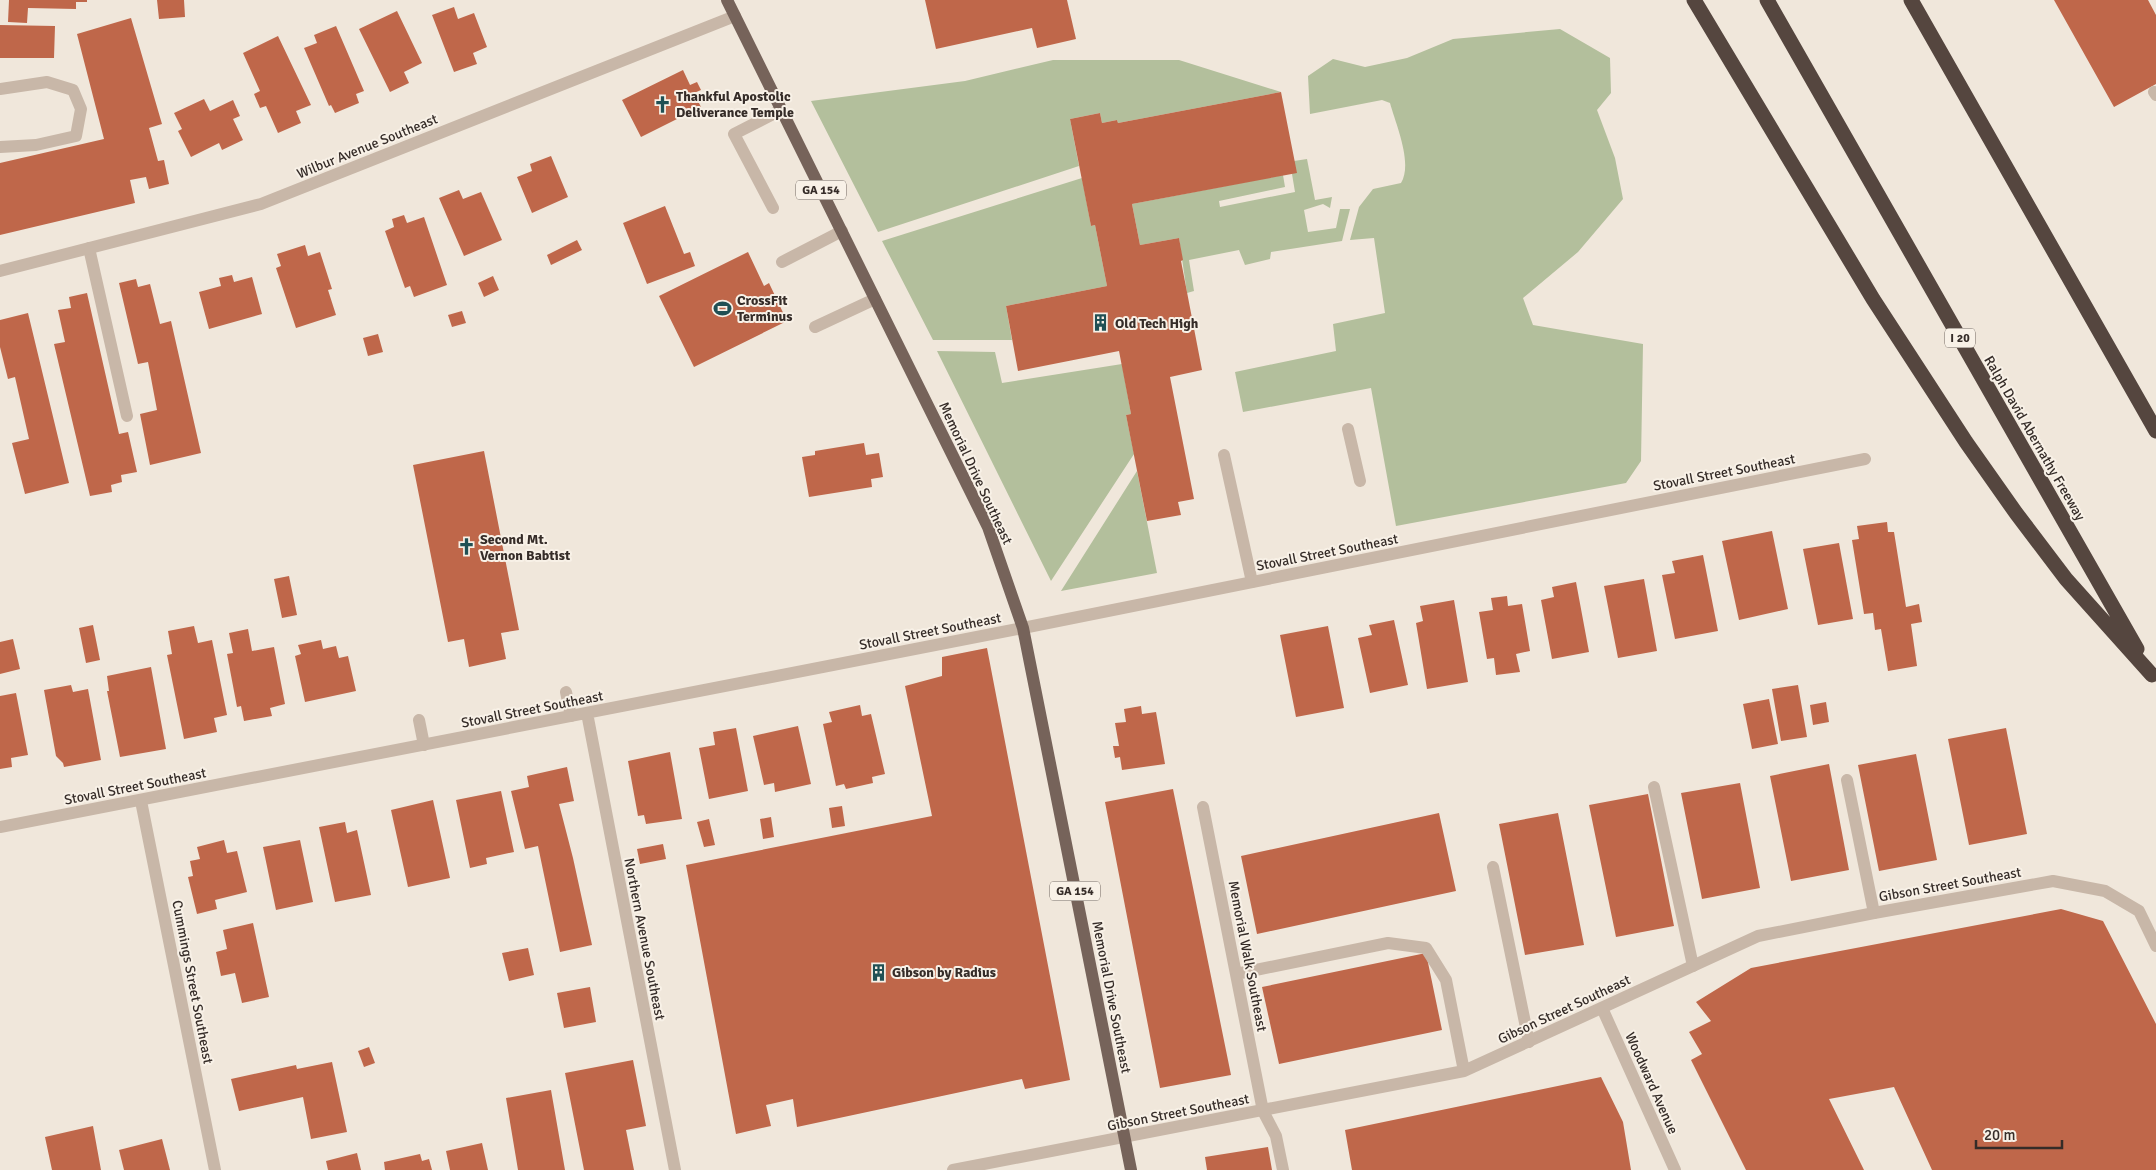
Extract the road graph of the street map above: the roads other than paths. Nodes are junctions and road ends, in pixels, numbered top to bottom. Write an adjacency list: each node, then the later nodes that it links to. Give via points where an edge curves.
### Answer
1 (727, 0): 6 (main road, Memorial Drive Southeast / GA 154)
2 (1694, 0): 26 (highway, via 1873,299 1966,442 2066,579)
3 (1767, 0): 26 (highway, Ralph David Abernathy Freeway / I 20)
4 (1911, 0): 7 (highway)
5 (1921, 0): 7 (highway)
6 (735, 16): 9 (main road, Memorial Drive Southeast / GA 154); 13 (street, Wilbur Avenue Southeast, via 261,204)
7 (1958, 86): 20 (highway)
8 (0, 89): 10 (street, via 47,82 73,90 81,109 76,136 36,145)
9 (781, 110): 11 (street, via 734,134); 12 (main road, Memorial Drive Southeast / GA 154)
10 (0, 147)
11 (773, 208)
12 (842, 231): 14 (street); 16 (main road, Memorial Drive Southeast / GA 154)
13 (89, 248): 15 (street, Wilbur Avenue Southeast); 18 (street)
14 (782, 262)
15 (0, 271)
16 (875, 299): 17 (street); 25 (main road, Memorial Drive Southeast / GA 154, via 988,528)
17 (815, 327)
18 (127, 416)
19 (1348, 429): 23 (street)
20 (2156, 431)
21 (1224, 455): 24 (street)
22 (1864, 460): 24 (street, Stovall Street Southeast)
23 (1360, 481)
24 (1252, 582): 25 (street, Stovall Street Southeast)
25 (1023, 628): 28 (street, Stovall Street Southeast); 46 (main road, Memorial Drive Southeast / GA 154)
26 (2154, 679)
27 (566, 692): 29 (street)
28 (587, 713): 29 (street, Stovall Street Southeast); 48 (street, Northern Avenue Southeast)
29 (571, 716): 31 (street, Stovall Street Southeast)
30 (418, 720): 31 (street)
31 (424, 745): 34 (street, Stovall Street Southeast)
32 (1847, 780): 38 (street)
33 (1654, 787): 40 (street)
34 (141, 801): 36 (street, Stovall Street Southeast); 47 (street, Cummings Street Southeast)
35 (1203, 807): 41 (street, Memorial Walk Southeast)
36 (0, 827)
37 (1493, 867): 43 (street)
38 (1874, 913): 39 (street, Gibson Street Southeast, via 2053,881 2105,891 2139,911); 40 (street, Gibson Street Southeast, via 1758,936)
39 (2156, 946)
40 (1693, 966): 42 (street, Gibson Street Southeast)
41 (1236, 974): 44 (street, via 1388,943 1426,948 1446,980); 45 (street, Memorial Walk Southeast)
42 (1602, 1008): 43 (street, Gibson Street Southeast); 52 (street, Woodward Avenue)
43 (1529, 1042): 44 (street, Gibson Street Southeast)
44 (1464, 1072): 45 (street, Gibson Street Southeast)
45 (1262, 1111): 46 (street, Gibson Street Southeast); 51 (street, Memorial Walk Southeast, via 1276,1136)
46 (1124, 1138): 49 (street, Gibson Street Southeast); 50 (main road, Memorial Drive Southeast / GA 154)
47 (215, 1170)
48 (675, 1170)
49 (955, 1170)
50 (1131, 1170)
51 (1283, 1170)
52 (1675, 1170)

